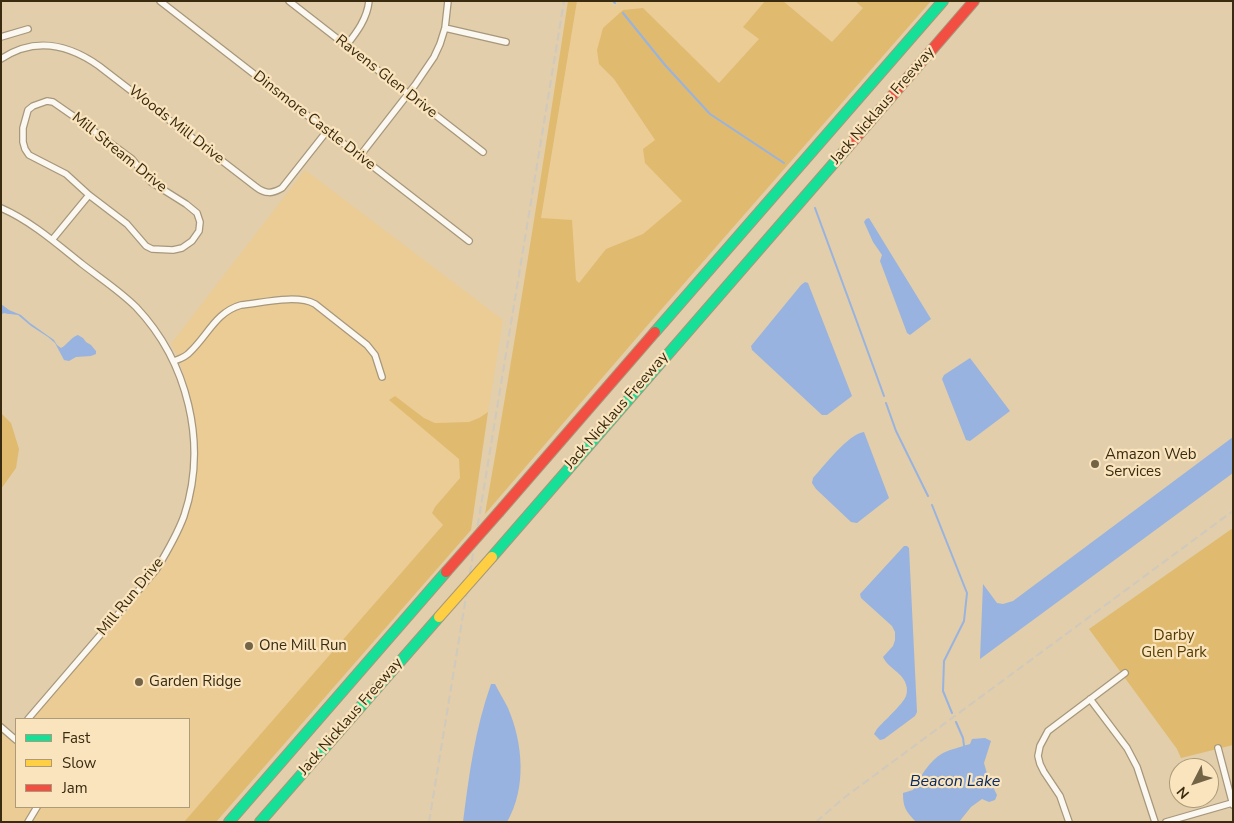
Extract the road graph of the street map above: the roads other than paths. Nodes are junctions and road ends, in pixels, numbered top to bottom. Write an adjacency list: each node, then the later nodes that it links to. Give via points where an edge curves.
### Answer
1 (160, 1): 14 (street, Dinsmore Castle Drive)
2 (289, 1): 11 (street, Ravens Glen Drive)
3 (369, 1): 11 (street, via 366,16)
4 (448, 1): 7 (street)
5 (943, 1): 32 (highway, Jack Nicklaus Freeway, bridge)
6 (974, 1): 33 (highway, Jack Nicklaus Freeway, bridge)
7 (445, 28): 10 (street); 13 (street, via 434,57)
8 (28, 29): 9 (street)
9 (1, 37)
10 (506, 42)
11 (346, 46): 13 (street, Ravens Glen Drive)
12 (1, 59): 14 (street, Woods Mill Drive, via 19,50 40,46 68,49 83,55 265,192 272,193 282,188)
13 (408, 94): 15 (street, Ravens Glen Drive); 16 (street)
14 (326, 131): 16 (street, Dinsmore Castle Drive)
15 (483, 152)
16 (359, 157): 20 (street, Dinsmore Castle Drive)
17 (89, 194): 17 (street, Mill Stream Drive, via 66,174 25,150 25,120 33,106 53,102 132,160 151,182 196,213 199,231 182,248 152,249); 19 (street)
18 (1, 208): 19 (street, Mill Run Drive)
19 (52, 240): 21 (street, Mill Run Drive, via 135,307 156,332)
20 (468, 242)
21 (174, 362): 22 (street, via 190,352 227,310 250,304 300,299 315,304 368,345); 25 (street, Mill Run Drive, via 189,408 194,445 191,483 180,526 156,570)
22 (382, 377)
23 (1125, 673): 24 (street)
24 (1090, 699): 34 (street, via 1048,731 1038,756 1060,796); 35 (street, via 1131,754)
25 (29, 718)
26 (1, 727): 27 (street)
27 (15, 736)
28 (1218, 748): 29 (street)
29 (1232, 804): 36 (street)
30 (36, 808): 31 (street)
31 (28, 822)
32 (230, 822)
33 (260, 822)
34 (1069, 822)
35 (1155, 822)
36 (1166, 822)

